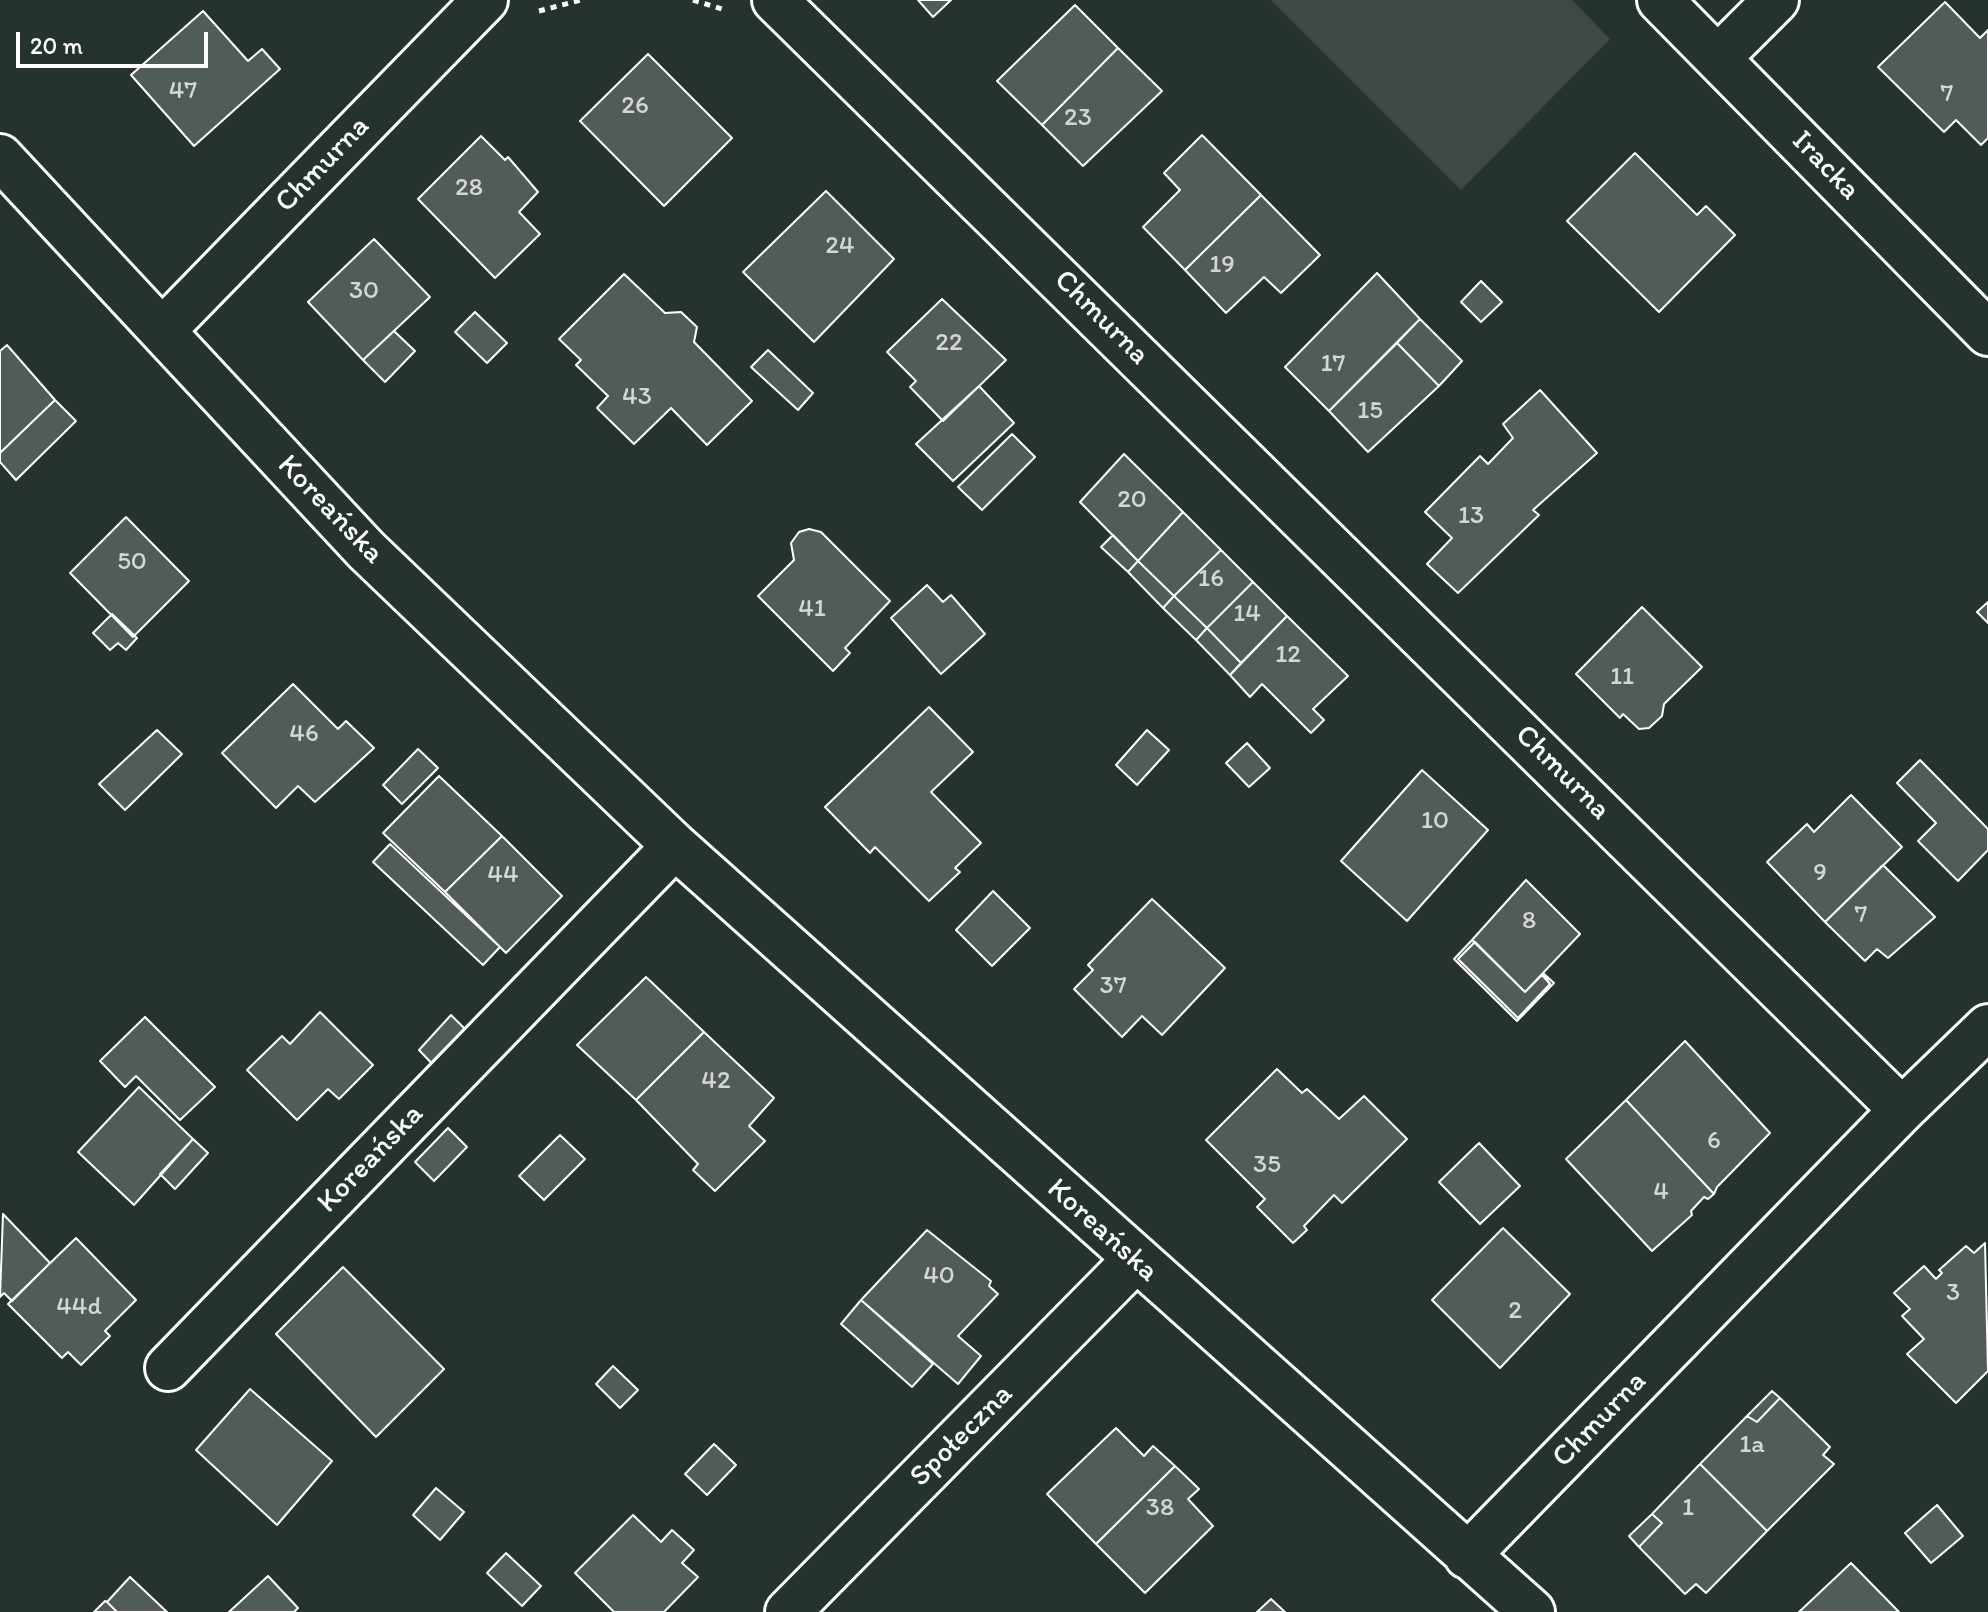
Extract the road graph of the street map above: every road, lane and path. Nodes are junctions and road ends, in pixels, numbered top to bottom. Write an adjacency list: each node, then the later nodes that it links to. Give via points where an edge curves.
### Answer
1 (485, 0): 9 (street, Chmurna)
2 (693, 0): 6 (path)
3 (775, 0): 13 (street, Chmurna)
4 (1660, 0): 7 (street, Iracka)
5 (1776, 0): 7 (street)
6 (730, 14)
7 (1719, 57): 10 (street, Iracka)
8 (0, 157): 9 (street, Koreańska)
9 (162, 331): 11 (street, Koreańska, via 366,550)
10 (1988, 333)
11 (675, 846): 14 (street, Koreańska); 15 (street, Koreańska)
12 (1988, 1027): 13 (street)
13 (1902, 1110): 16 (street, Chmurna)
14 (1135, 1260): 16 (street, Koreańska); 17 (street, Społeczna)
15 (168, 1368)
16 (1467, 1556): 18 (street, Koreańska)
17 (788, 1612)
18 (1532, 1612)

